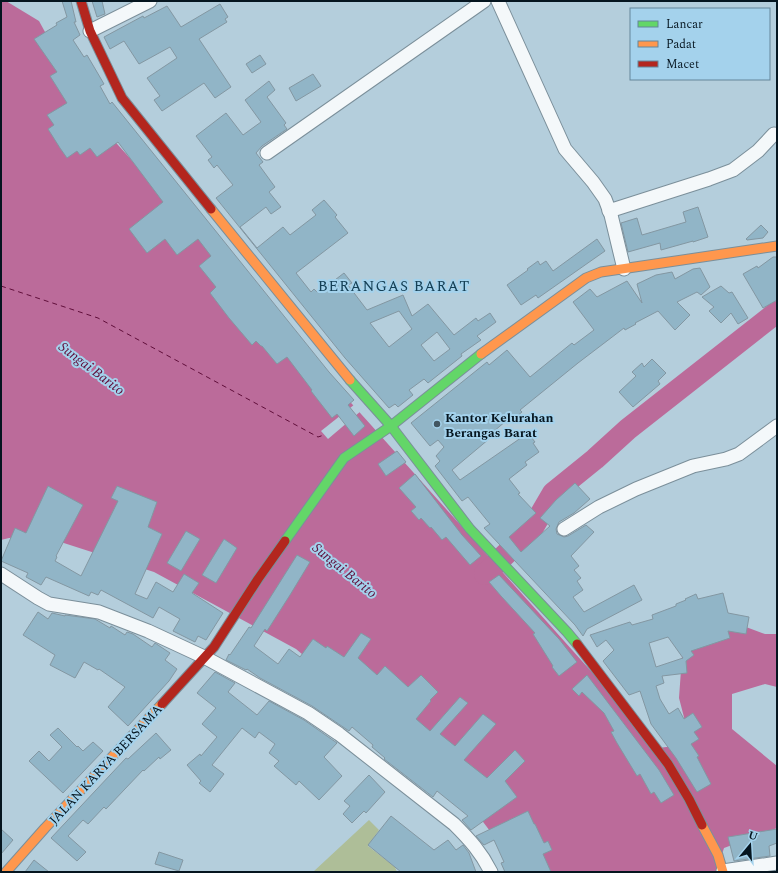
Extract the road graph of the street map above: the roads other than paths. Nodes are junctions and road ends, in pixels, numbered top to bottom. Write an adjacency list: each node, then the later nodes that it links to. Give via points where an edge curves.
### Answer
1 (81, 1): 5 (street)
2 (150, 1): 5 (street)
3 (484, 1): 7 (street)
4 (498, 1): 8 (street, via 565,149 605,199)
5 (90, 31): 12 (street, via 122,98)
6 (774, 134): 8 (street, via 758,151 733,170)
7 (267, 153)
8 (609, 211): 10 (street)
9 (777, 246): 10 (street, JALAN KARYA BERSAMA)
10 (624, 269): 12 (street, JALAN KARYA BERSAMA, via 601,272 572,287 481,354)
11 (777, 426): 13 (street, via 739,454 693,466 636,489 599,507)
12 (388, 428): 15 (street, JALAN KARYA BERSAMA, via 344,458); 19 (street, via 470,529 567,632 623,703 668,764 689,799 718,855)
13 (564, 529)
14 (1, 574): 15 (street, via 49,604 99,612 148,631)
15 (204, 658): 17 (street, JALAN KARYA BERSAMA); 18 (street, via 308,713 339,734 454,824 484,858)
16 (777, 863): 19 (street)
17 (6, 872)
18 (491, 872)
19 (723, 872)

